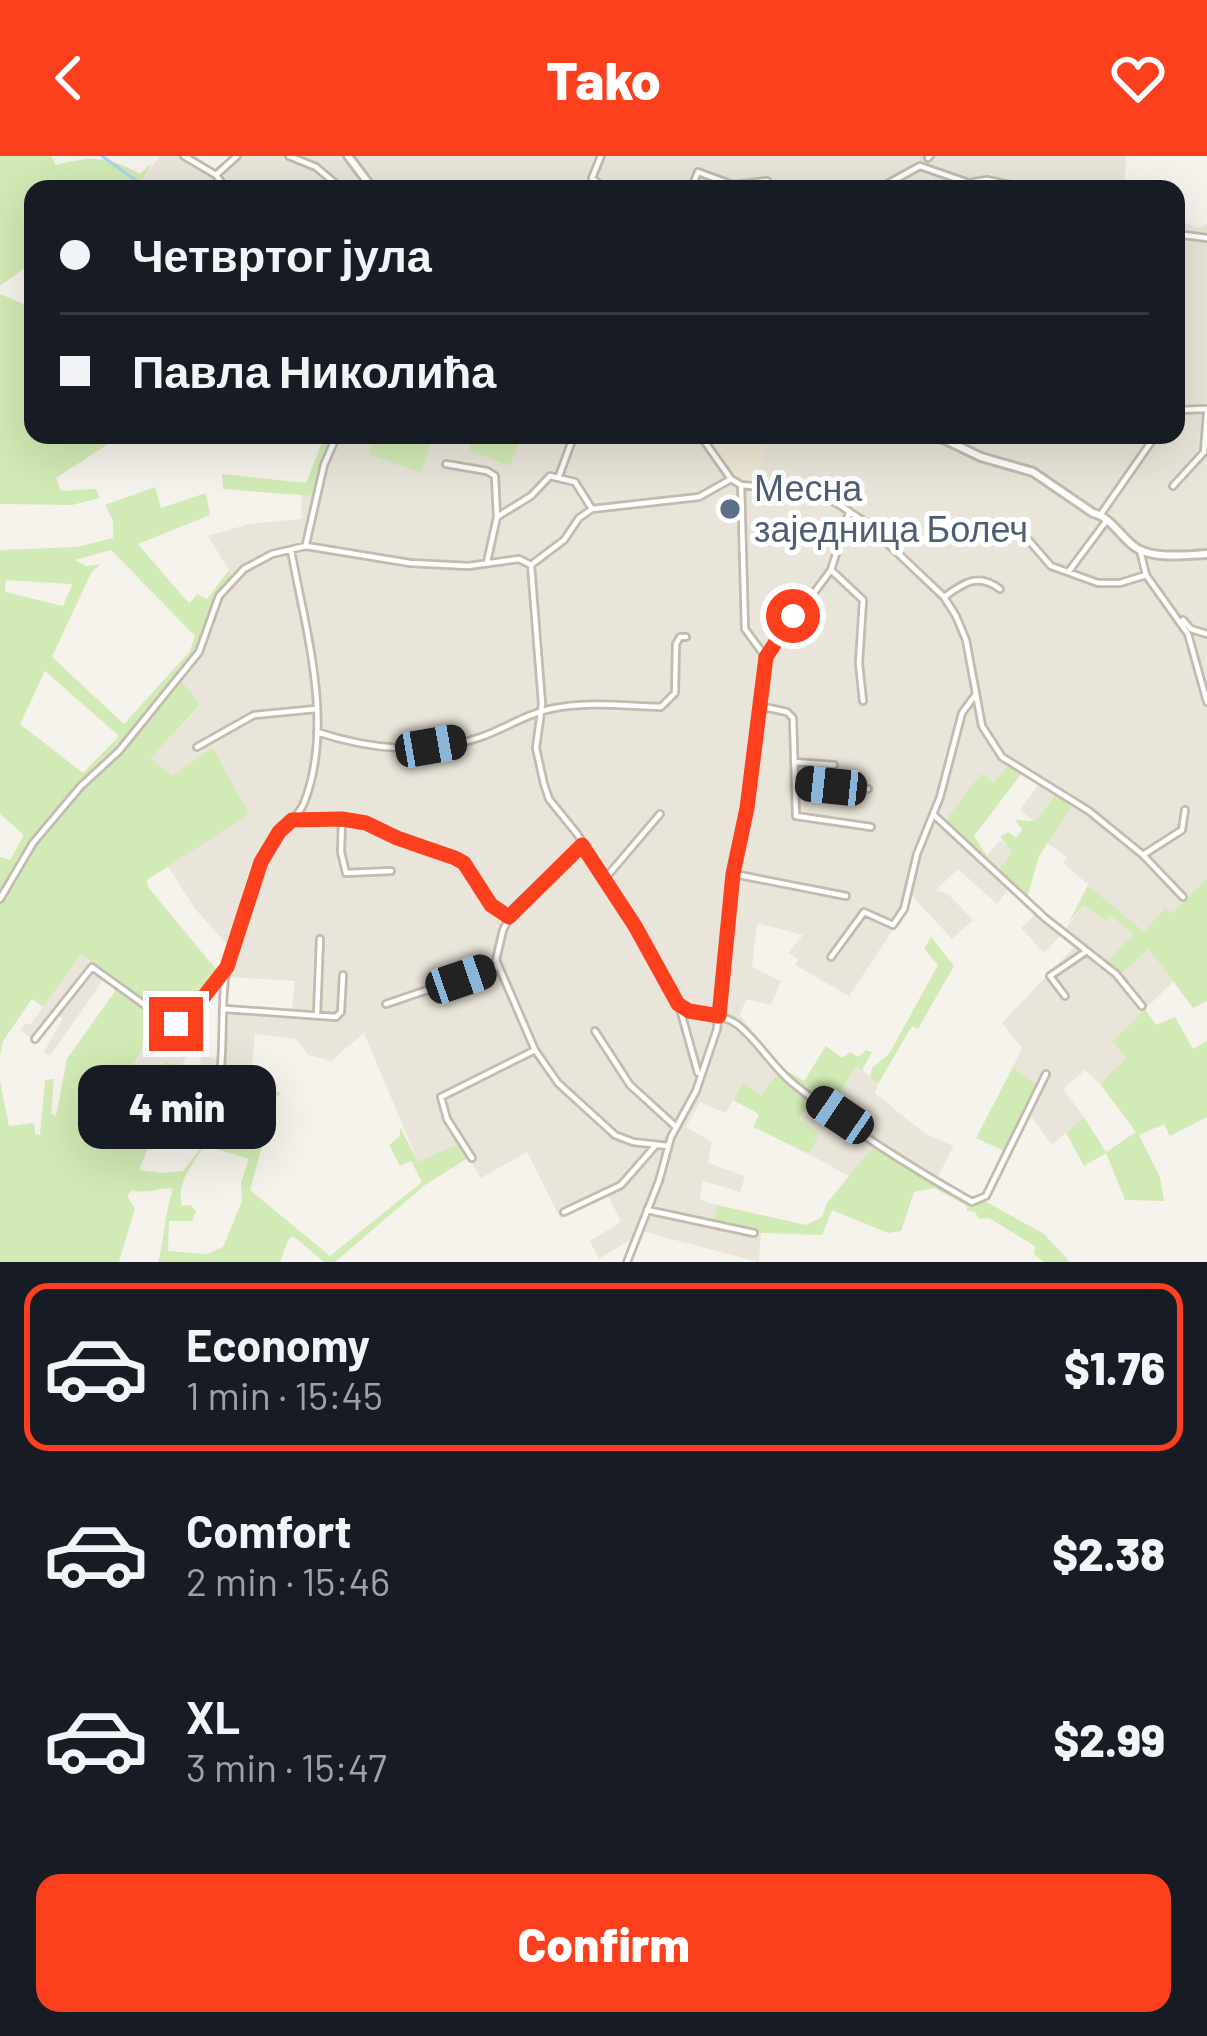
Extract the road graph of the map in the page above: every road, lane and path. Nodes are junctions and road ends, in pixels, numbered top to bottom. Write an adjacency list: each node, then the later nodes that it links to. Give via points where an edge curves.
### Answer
1 (184, 156): 6 (street)
2 (237, 156): 6 (street)
3 (289, 156): 8 (street)
4 (928, 157): 5 (street)
5 (920, 166): 11 (street); 12 (street)
6 (216, 175): 7 (street)
7 (220, 180)
8 (331, 180)
9 (695, 180): 10 (street, via 698,172)
10 (720, 180)
11 (894, 180)
12 (964, 180)
13 (1207, 411): 23 (street, via 1204,452)
14 (334, 444): 29 (street)
15 (571, 444): 20 (street)
16 (706, 444): 21 (street)
17 (954, 444): 27 (street, via 1033,472)
18 (1150, 444): 27 (street)
19 (446, 464): 26 (street, via 493,473)
20 (559, 476): 24 (street, via 575,482); 26 (street)
21 (730, 479): 22 (street); 24 (street, via 699,497)
22 (741, 485): 25 (street, via 806,491); 43 (street, via 745,629)
23 (1173, 485)
24 (592, 509): 34 (street)
25 (849, 510): 35 (street); 39 (street)
26 (497, 517): 33 (street)
27 (1104, 517): 31 (street); 36 (street)
28 (1007, 527): 36 (street, via 1051,566)
29 (306, 546): 30 (street); 33 (street, via 410,563)
30 (291, 550): 48 (street); 69 (street, via 233,577 199,652 33,843)
31 (1140, 550): 32 (street); 37 (street)
32 (1207, 554)
33 (488, 562): 34 (street)
34 (531, 565): 49 (street)
35 (830, 570): 43 (street); 45 (street, via 863,600)
36 (1070, 571): 37 (street, via 1101,584)
37 (1147, 574): 40 (street)
38 (1000, 589): 39 (street, via 975,580)
39 (944, 597): 44 (street, via 966,640)
40 (1179, 617): 41 (street); 46 (street)
41 (1207, 634)
42 (686, 637): 49 (street, via 677,639 668,705)
43 (766, 657): 47 (street)
44 (976, 694): 58 (street, via 962,713); 63 (street, via 982,726 1002,757)
45 (863, 701)
46 (1207, 702)
47 (760, 706): 52 (street, via 793,718); 65 (street)
48 (316, 709): 50 (street); 51 (street, via 254,716)
49 (542, 712): 50 (street, via 478,739 431,746 361,746); 62 (street, via 536,738 544,784)
50 (317, 732): 60 (street, via 307,794)
51 (197, 747)
52 (794, 762): 53 (street); 54 (street)
53 (834, 765)
54 (795, 782): 55 (street); 61 (street, via 798,818)
55 (868, 789)
56 (1185, 811): 63 (street, via 1182,830)
57 (660, 814): 66 (street)
58 (932, 814): 72 (street); 73 (street, via 896,922 864,912)
59 (342, 819): 60 (street); 64 (street, via 346,873); 70 (street, via 458,859 486,900)
60 (292, 820): 75 (street, via 261,862)
61 (871, 827)
62 (582, 845): 66 (street); 70 (street)
63 (1143, 855): 68 (street)
64 (392, 871)
65 (733, 874): 67 (street); 83 (street)
66 (603, 881): 79 (street)
67 (846, 896)
68 (1183, 897)
69 (0, 899)
70 (509, 917): 74 (street)
71 (320, 939): 82 (street)
72 (1086, 952): 77 (street, via 1050,976); 80 (street)
73 (831, 957)
74 (498, 966): 78 (street); 86 (street)
75 (227, 967): 81 (street); 85 (street, via 178,1024 92,967)
76 (343, 975): 82 (street, via 340,1014)
77 (1065, 996)
78 (386, 1004)
79 (678, 1004): 83 (street); 88 (street)
80 (1142, 1006)
81 (225, 1009): 82 (street); 89 (street)
82 (317, 1015)
83 (719, 1016): 87 (street, via 883,1152 972,1202 986,1196); 88 (street)
84 (596, 1031): 90 (street, via 638,1095)
85 (35, 1039)
86 (536, 1050): 91 (street, via 557,1083 605,1127); 93 (street, via 442,1097)
87 (1046, 1074)
88 (700, 1075): 90 (street)
89 (217, 1093)
90 (675, 1126): 92 (street)
91 (656, 1145): 92 (street); 95 (street, via 621,1185)
92 (668, 1146): 94 (street)
93 (472, 1158)
94 (647, 1210): 96 (street); 97 (street)
95 (565, 1212)
96 (754, 1233)
97 (627, 1262)

